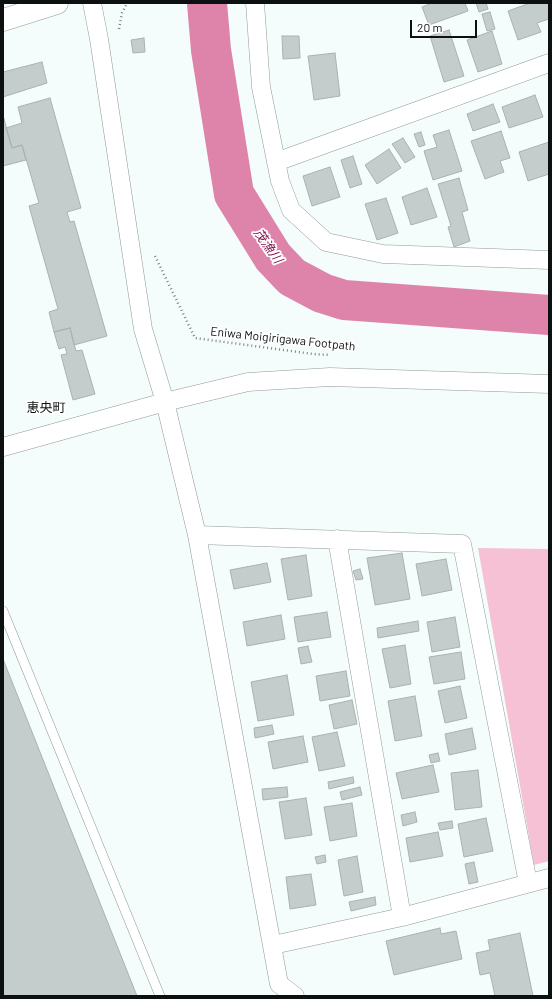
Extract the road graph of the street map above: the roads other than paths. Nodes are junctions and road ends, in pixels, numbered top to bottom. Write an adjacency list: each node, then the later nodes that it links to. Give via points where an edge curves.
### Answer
1 (57, 3): 4 (street)
2 (92, 3): 9 (street, via 143,329)
3 (255, 3): 6 (street, via 261,87)
4 (3, 20)
5 (549, 63): 6 (street)
6 (276, 162): 7 (street, via 291,210 326,242 383,254)
7 (549, 260)
8 (549, 384): 9 (street, via 330,377 248,382)
9 (165, 402): 10 (street); 11 (street)
10 (3, 447)
11 (197, 535): 12 (street); 17 (street)
12 (337, 539): 15 (street, via 462,544); 16 (street)
13 (3, 611): 18 (lane)
14 (549, 878): 15 (street)
15 (528, 883): 16 (street)
16 (402, 917): 17 (street)
17 (273, 945): 19 (street, via 279,984)
18 (160, 996)
19 (295, 996)

